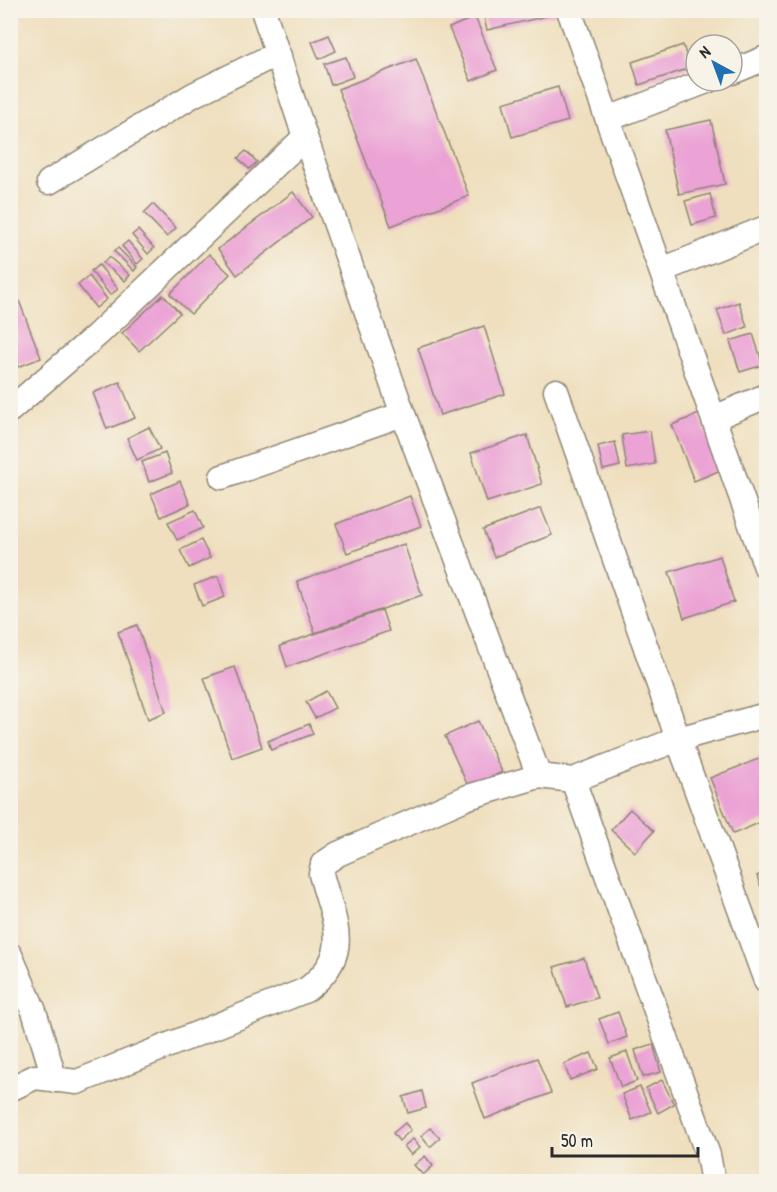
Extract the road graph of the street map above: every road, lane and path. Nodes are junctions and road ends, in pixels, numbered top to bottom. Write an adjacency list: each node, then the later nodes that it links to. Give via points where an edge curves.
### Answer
1 (263, 10): 3 (street)
2 (569, 10): 7 (street)
3 (279, 56): 8 (street); 9 (street, via 193,96)
4 (766, 58): 5 (street)
5 (744, 67)
6 (684, 90): 7 (street)
7 (608, 119): 11 (street)
8 (305, 137): 14 (street, via 97,335); 15 (street)
9 (49, 182)
10 (766, 228): 11 (street)
11 (662, 270): 16 (street)
12 (556, 391): 20 (street)
13 (766, 396): 16 (street)
14 (10, 411)
15 (404, 414): 17 (street); 21 (street)
16 (714, 418): 18 (street)
17 (222, 477)
18 (764, 554)
19 (766, 715): 20 (street)
20 (678, 739): 22 (street); 24 (street)
21 (539, 776): 22 (street); 25 (street, via 468,797 323,864 321,874 338,940 330,968 306,990 77,1082)
22 (573, 780): 27 (street, via 708,1155)
23 (10, 955): 25 (street, via 34,1011)
24 (766, 981)
25 (55, 1080): 26 (street, via 35,1077)
26 (10, 1089)
27 (713, 1182)

